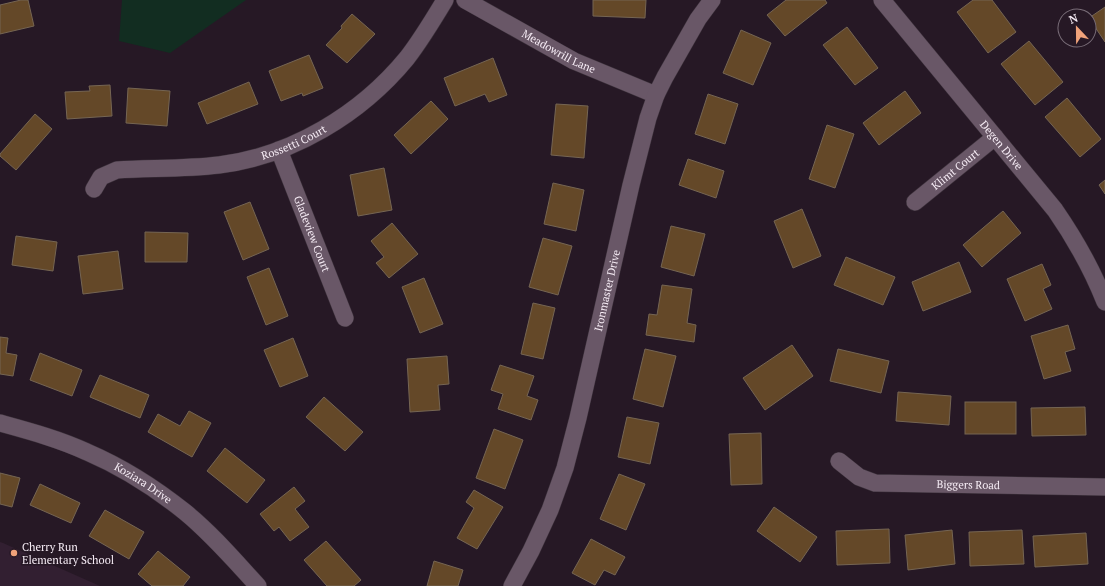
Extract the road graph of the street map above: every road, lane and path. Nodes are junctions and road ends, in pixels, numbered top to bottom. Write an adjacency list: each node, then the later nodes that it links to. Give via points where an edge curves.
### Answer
1 (445, 0): 7 (street, Rossetti Court, via 406,58 359,105 334,122)
2 (465, 0): 5 (street, Meadowrill Lane, via 574,61)
3 (712, 0): 5 (street, Ironmaster Drive, via 698,19)
4 (882, 0): 6 (street, Degen Drive)
5 (656, 95): 16 (street, Ironmaster Drive, via 631,185 565,468 547,517)
6 (995, 137): 9 (street, Klimt Court); 10 (street, Degen Drive, via 1069,229 1085,256)
7 (279, 150): 8 (street, Rossetti Court, via 221,165 116,170 101,177); 11 (street, Gladeview Court)
8 (94, 189)
9 (915, 202)
10 (1105, 302)
11 (345, 318)
12 (0, 423): 15 (street, Koziara Drive, via 87,452 125,470 186,513)
13 (839, 461): 14 (street, Biggers Road, via 859,477 875,483)
14 (1105, 487)
15 (258, 586)
16 (512, 586)

